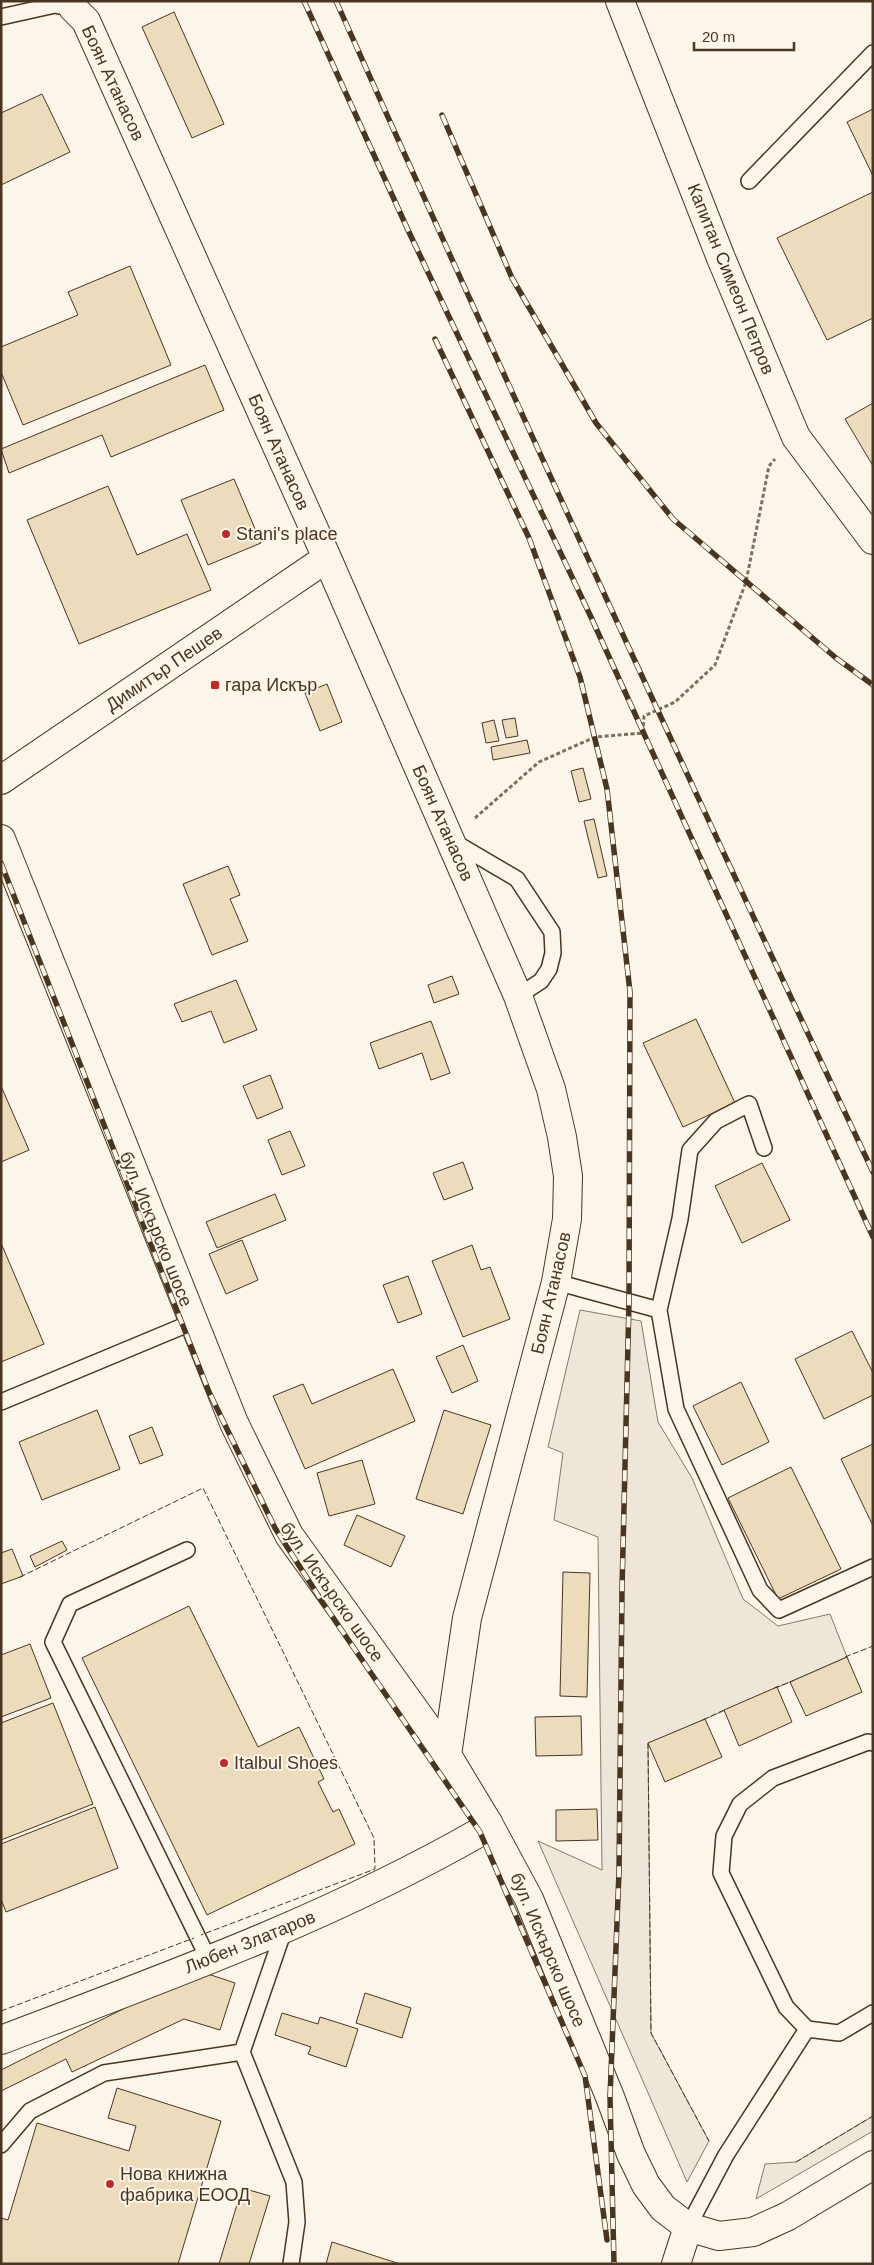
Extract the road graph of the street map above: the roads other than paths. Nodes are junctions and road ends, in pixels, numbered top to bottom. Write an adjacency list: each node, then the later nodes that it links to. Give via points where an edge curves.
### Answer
1 (620, 1): 6 (street, Капитан Симеон Петров, via 721,258 796,437)
2 (74, 5): 3 (lane, Боян Атанасов, via 55,5); 7 (street, Боян Атанасов, via 86,20)
3 (1, 17)
4 (873, 53): 5 (lane)
5 (748, 181)
6 (873, 540)
7 (327, 558): 8 (street, Димитър Пешев); 10 (street, Боян Атанасов)
8 (1, 780)
9 (1, 839): 15 (street, бул. Искърско шосе)
10 (450, 840): 11 (street, Боян Атанасов); 11 (lane, via 517,879 552,932 553,953 549,969 541,981)
11 (518, 996): 13 (street, Боян Атанасов, via 551,1089 568,1176 567,1219)
12 (764, 1148): 14 (lane, via 749,1104 716,1121 690,1150 680,1219)
13 (556, 1282): 14 (lane); 20 (street, Боян Атанасов, via 468,1618)
14 (660, 1310): 18 (lane, via 676,1409 760,1590 780,1610)
15 (193, 1322): 16 (lane); 20 (street, бул. Искърско шосе, via 234,1424 289,1535)
16 (1, 1402)
17 (187, 1550): 23 (lane, via 70,1604 53,1642)
18 (873, 1566)
19 (873, 1743): 25 (lane, via 868,1742 773,1778 740,1804 724,1836 720,1873 786,2007)
20 (447, 1755): 21 (street, бул. Искърско шосе)
21 (488, 1823): 22 (street, Любен Златаров, via 480,1832 390,1881); 30 (street, бул. Искърско шосе, via 529,1899 646,2185 663,2208)
22 (284, 1930): 23 (street, Любен Златаров); 27 (lane)
23 (209, 1960): 26 (street, Любен Златаров)
24 (873, 2013): 25 (lane, via 839,2033)
25 (807, 2030): 30 (lane, via 726,2155)
26 (1, 2040)
27 (242, 2052): 28 (lane, via 104,2073 30,2110); 31 (lane, via 294,2182 297,2222)
28 (1, 2145)
29 (873, 2165): 30 (street, via 788,2216 753,2232 719,2236)
30 (688, 2227): 32 (street)
31 (291, 2264)
32 (676, 2264)

